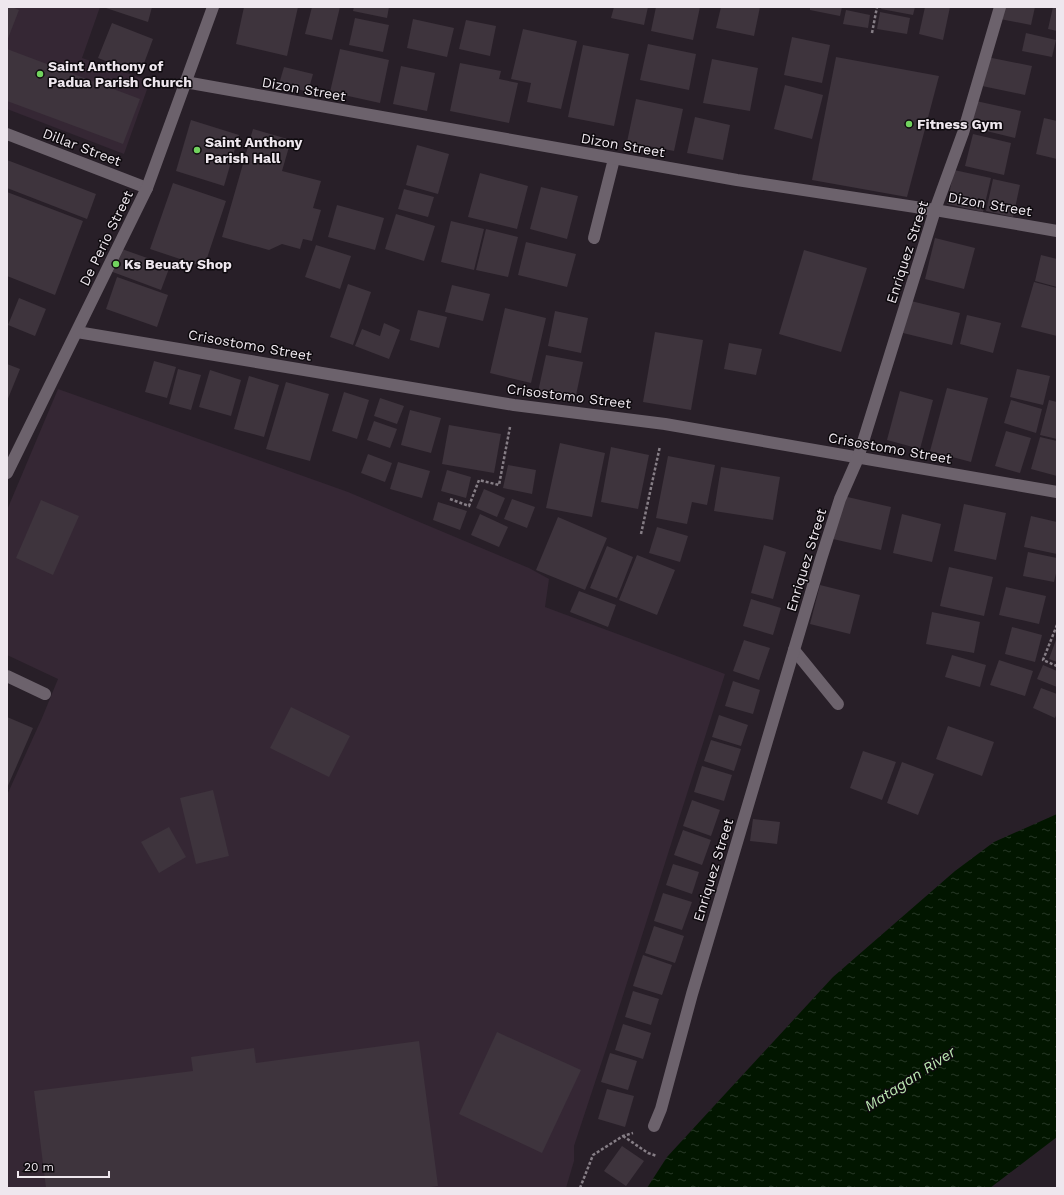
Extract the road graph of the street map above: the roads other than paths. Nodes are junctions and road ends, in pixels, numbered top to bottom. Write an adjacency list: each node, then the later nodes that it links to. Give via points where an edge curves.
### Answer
1 (213, 7): 3 (street, De Perio Street)
2 (1000, 7): 7 (street, Enriquez Street, via 963,134)
3 (185, 82): 5 (street, Dizon Street); 6 (street, De Perio Street)
4 (7, 134): 6 (street, Dillar Street)
5 (614, 159): 7 (street, Dizon Street); 9 (street)
6 (147, 188): 10 (street, De Perio Street)
7 (935, 210): 8 (street, Dizon Street); 11 (street, Enriquez Street)
8 (1057, 231)
9 (594, 238)
10 (77, 332): 11 (street, Crisostomo Street, via 514,405 665,424); 12 (street, De Perio Street)
11 (858, 458): 13 (street, Crisostomo Street); 14 (street, Enriquez Street, via 838,507)
12 (7, 473)
13 (1057, 492)
14 (794, 650): 17 (street); 18 (street, Enriquez Street)
15 (7, 676): 16 (street)
16 (45, 694)
17 (838, 704)
18 (654, 1126)

